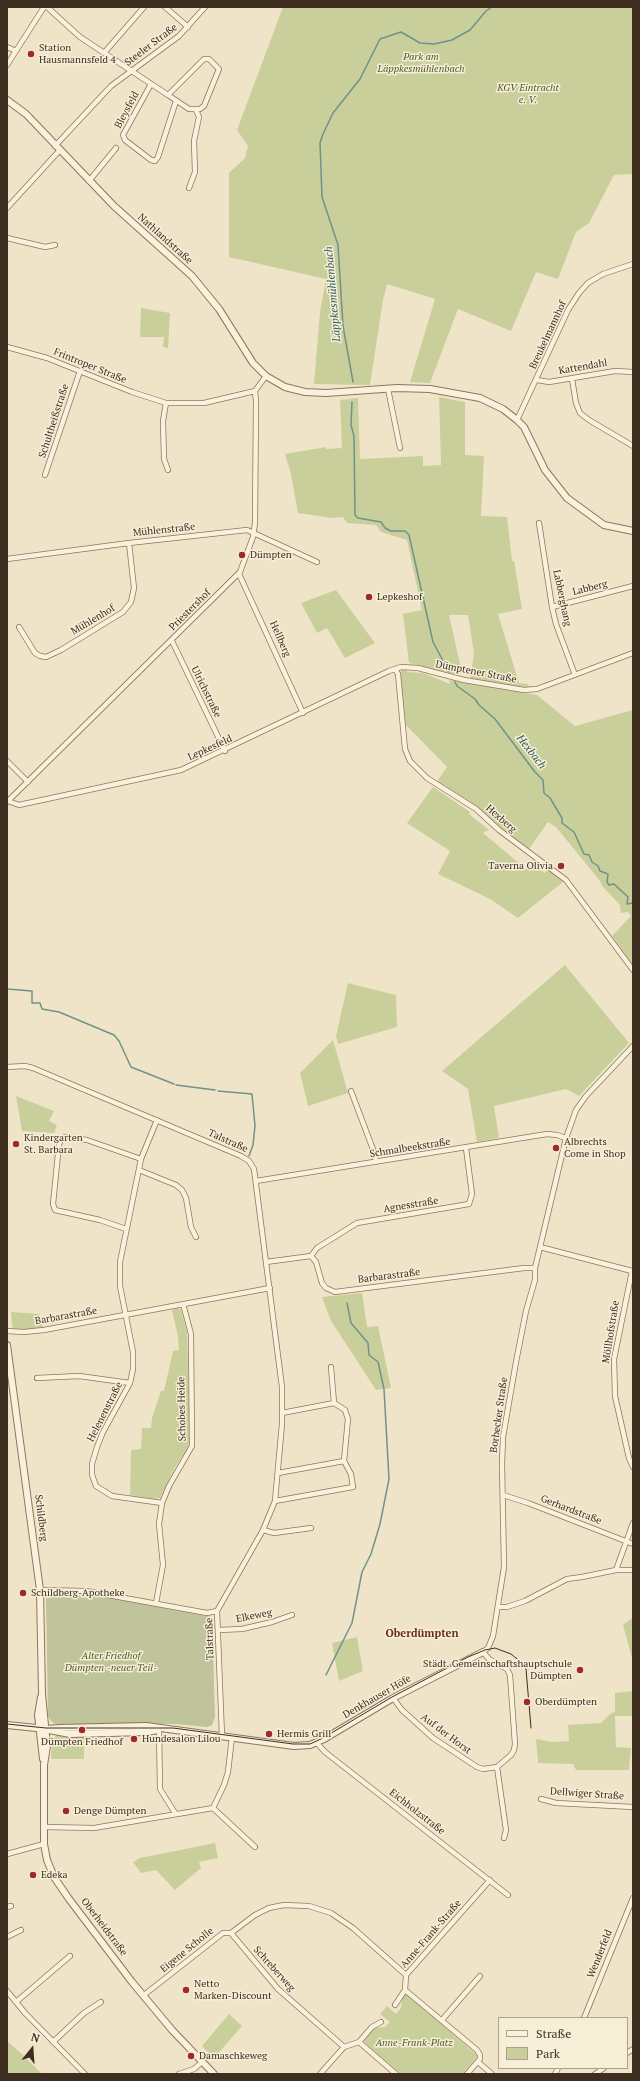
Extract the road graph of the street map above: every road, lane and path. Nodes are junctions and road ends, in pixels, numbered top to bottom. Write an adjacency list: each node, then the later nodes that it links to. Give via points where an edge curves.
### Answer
1 (44, 7): 8 (street)
2 (47, 7): 9 (street, Bleysfeld, via 76,34)
3 (144, 7): 9 (street)
4 (164, 7): 6 (street)
5 (205, 7): 6 (street, Steeler Straße)
6 (188, 27): 11 (street, Steeler Straße)
7 (7, 47): 8 (street)
8 (16, 51): 10 (street)
9 (104, 53): 11 (street, Bleysfeld)
10 (7, 65)
11 (132, 71): 12 (street, Bleysfeld); 17 (street, Steeler Straße, via 108,89)
12 (151, 84): 13 (street, Bleysfeld); 15 (street, Bleysfeld, via 123,136 151,160 158,159)
13 (168, 95): 15 (street, Bleysfeld); 16 (street, via 204,59 210,59 219,70 204,106)
14 (7, 100): 17 (street, Nathlandstraße, via 26,114)
15 (176, 101): 16 (street, Bleysfeld)
16 (196, 110): 20 (street, via 199,117 194,146 195,172)
17 (57, 148): 19 (street, Nathlandstraße); 21 (street, Steeler Straße)
18 (116, 148): 19 (street)
19 (89, 181): 28 (street, Nathlandstraße, via 192,276 223,315 253,363)
20 (189, 188)
21 (7, 208)
22 (7, 238): 23 (street, via 45,246)
23 (55, 245)
24 (633, 264): 30 (street, Breukelmannhof, via 603,274 579,292 568,310)
25 (7, 347): 26 (street, Frintroper Straße)
26 (80, 371): 33 (street, Frintroper Straße); 38 (street, Schultheißstraße)
27 (633, 372): 29 (street, Kattendahl, via 615,371)
28 (266, 376): 31 (street, Nathlandstraße, via 285,387 305,392 326,394); 32 (street)
29 (572, 379): 30 (street, Kattendahl, via 549,382); 35 (street, via 580,413)
30 (537, 380): 34 (street, Breukelmannhof)
31 (388, 389): 34 (street, Nathlandstraße, via 430,389 480,398 503,409); 36 (street)
32 (255, 391): 33 (street, Frintroper Straße, via 204,404); 41 (street, Priestershof)
33 (166, 403): 37 (street, via 163,421 164,459)
34 (517, 420): 40 (street, Nathlandstraße, via 524,428 545,470 567,498 604,525)
35 (633, 446)
36 (400, 448)
37 (168, 470)
38 (45, 475)
39 (539, 523): 47 (street, Labberghang)
40 (633, 531)
41 (254, 533): 42 (street, Mühlenstraße, via 247,530); 44 (street, Mühlenstraße); 45 (street, Priestershof)
42 (129, 543): 43 (street, Mühlenstraße); 48 (street, Mühlenhof, via 134,588 131,602 123,612 61,650 46,656 34,653)
43 (7, 559)
44 (317, 562)
45 (239, 574): 49 (street, Priestershof); 54 (street, Hellberg)
46 (633, 586): 47 (street, Labberg)
47 (552, 607): 53 (street, Labberghang)
48 (19, 627)
49 (172, 641): 55 (street, Ulrichstraße); 57 (street, Priestershof)
50 (633, 653): 53 (street, Dümptener Straße)
51 (406, 666): 52 (street, Lepkesfeld); 53 (street, Dümptener Straße, via 464,680 524,690 537,689)
52 (395, 669): 54 (street, Lepkesfeld); 59 (street, Hexberg, via 398,674 405,749 410,761 427,778 476,809 499,830 566,880)
53 (575, 675)
54 (303, 713): 55 (street, Lepkesfeld)
55 (225, 751): 58 (street, Lepkesfeld, via 181,770 19,805)
56 (7, 761): 57 (street)
57 (28, 782): 58 (street, Priestershof)
58 (8, 802)
59 (633, 970)
60 (633, 1046): 64 (street, Borbecker Straße, via 580,1104)
61 (7, 1067): 63 (street, Talstraße, via 33,1068)
62 (351, 1091): 67 (street)
63 (157, 1120): 66 (street, Helenenstraße); 69 (street, Talstraße, via 249,1161 254,1169)
64 (566, 1138): 65 (street, Schmalbeekstraße, via 547,1134); 72 (street, Borbecker Straße)
65 (466, 1148): 67 (street, Schmalbeekstraße); 73 (street, Agnesstraße, via 472,1194 469,1204 357,1223 317,1248)
66 (141, 1159): 68 (street, Helenenstraße); 70 (street, via 87,1140 67,1137 62,1138 59,1144 55,1210)
67 (376, 1162): 69 (street, Schmalbeekstraße)
68 (139, 1170): 70 (street, Helenenstraße); 71 (street, via 176,1185 182,1190)
69 (256, 1181): 74 (street, Talstraße)
70 (126, 1229): 79 (street, Helenenstraße, via 120,1276)
71 (196, 1237)
72 (540, 1246): 75 (street, Borbecker Straße); 76 (street)
73 (311, 1256): 74 (street); 75 (street, Barbarastraße, via 316,1262 322,1283 335,1292)
74 (266, 1262): 77 (street, Talstraße)
75 (535, 1268): 90 (street, Borbecker Straße, via 503,1437)
76 (632, 1271): 88 (street, Möllhofstraße, via 614,1358 615,1396)
77 (270, 1288): 78 (street, Barbarastraße); 86 (street, Talstraße, via 282,1387)
78 (183, 1304): 79 (street, Barbarastraße); 92 (street, Schobes Heide, via 191,1334 192,1446)
79 (125, 1315): 80 (street, Barbarastraße, via 44,1330); 84 (street, Helenenstraße, via 133,1352)
80 (7, 1331)
81 (7, 1345): 100 (street, Schildberg)
82 (331, 1367): 85 (street)
83 (37, 1378): 84 (street, via 79,1376)
84 (130, 1383): 92 (street, Helenenstraße, via 103,1432 92,1464 92,1475 96,1486 112,1496)
85 (334, 1403): 86 (street); 87 (street, via 345,1410 348,1419)
86 (282, 1413): 89 (street, Talstraße)
87 (344, 1461): 89 (street); 91 (street, via 351,1474 353,1487)
88 (633, 1467)
89 (278, 1473): 91 (street, Talstraße)
90 (503, 1496): 96 (street, Gerhardstraße, via 528,1503); 102 (street, Borbecker Straße, via 505,1553)
91 (275, 1501): 95 (street, Talstraße)
92 (162, 1503): 101 (street, Schobes Heide, via 159,1524 162,1565)
93 (633, 1523): 96 (street)
94 (312, 1528): 95 (street, via 274,1534)
95 (263, 1530): 103 (street, Talstraße)
96 (626, 1541): 97 (street, Gerhardstraße); 98 (street)
97 (633, 1544)
98 (616, 1570): 99 (street); 102 (street, via 567,1579 525,1601)
99 (633, 1570)
100 (40, 1590): 101 (street, via 86,1591); 107 (street, Schildberg)
101 (156, 1603): 103 (street, via 207,1612)
102 (499, 1607): 106 (street, Borbecker Straße, via 492,1640)
103 (217, 1611): 105 (street, Talstraße)
104 (292, 1615): 105 (street, Elkeweg, via 242,1629)
105 (218, 1630): 113 (street, Talstraße)
106 (483, 1652): 108 (street, Denkhauser Höfe); 117 (street, via 489,1659 507,1669 511,1679 515,1744 511,1755)
107 (42, 1694): 110 (street, Schildberg, via 38,1712); 111 (street, Schildberg)
108 (393, 1698): 115 (street, Denkhauser Höfe); 117 (street, Auf der Horst, via 402,1710 433,1738 470,1764 483,1769)
109 (7, 1725): 110 (street, Denkhauser Höfe)
110 (39, 1729): 111 (street, Denkhauser Höfe); 116 (street, Oberheidstraße)
111 (46, 1729): 112 (street, Denkhauser Höfe, via 146,1726); 116 (street, Oberheidstraße)
112 (159, 1729): 113 (street, Denkhauser Höfe); 121 (street, via 160,1789)
113 (222, 1736): 114 (street, Denkhauser Höfe)
114 (232, 1737): 115 (street, Denkhauser Höfe, via 294,1746); 120 (street, via 228,1772)
115 (317, 1742): 127 (street, Eichholzstraße, via 325,1752)
116 (44, 1765): 122 (street, Oberheidstraße)
117 (498, 1767): 123 (street, via 506,1830)
118 (541, 1799): 119 (street, Dellwiger Straße, via 556,1803)
119 (633, 1807)
120 (213, 1808): 121 (street); 125 (street)
121 (175, 1814): 122 (street, via 94,1828)
122 (45, 1827): 124 (street, Oberheidstraße)
123 (504, 1838)
124 (44, 1844): 126 (street); 138 (street, Oberheidstraße, via 54,1877)
125 (255, 1847)
126 (7, 1854)
127 (490, 1880): 128 (street, Eichholzstraße); 134 (street, Anne-Frank-Straße)
128 (508, 1895)
129 (633, 1898): 142 (street, Wenderfeld)
130 (21, 1930): 132 (street)
131 (231, 1932): 134 (street, Eigene Scholle, via 269,1908 286,1904 309,1906 331,1913 349,1925); 138 (street, Eigene Scholle, via 223,1933); 147 (street, Schreberweg, via 278,1989)
132 (7, 1937)
133 (70, 1956): 139 (street)
134 (406, 1974): 136 (street, Anne-Frank-Straße)
135 (480, 1976): 143 (street)
136 (405, 1990): 141 (street); 143 (street)
137 (7, 1991): 139 (street)
138 (144, 1996): 148 (street, Oberheidstraße)
139 (16, 2002): 145 (street)
140 (101, 2002): 145 (street, via 84,2013)
141 (395, 2005)
142 (584, 2017)
143 (442, 2020): 149 (street, via 477,2050 480,2055)
144 (381, 2022): 146 (street, via 372,2027)
145 (53, 2042): 150 (street)
146 (359, 2042): 147 (street); 154 (street)
147 (344, 2047): 153 (street)
148 (202, 2062): 151 (street, via 194,2069); 152 (street, Oberheidstraße)
149 (478, 2062): 155 (street); 156 (street)
150 (85, 2074)
151 (180, 2074)
152 (214, 2074)
153 (320, 2074)
154 (396, 2074)
155 (467, 2074)
156 (492, 2074)

